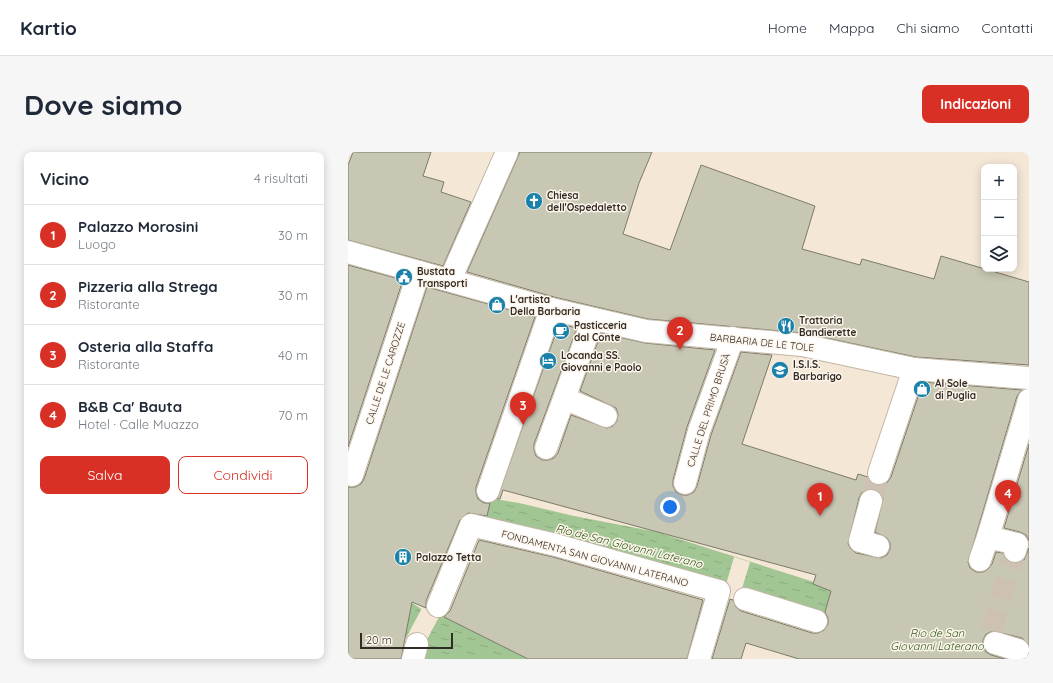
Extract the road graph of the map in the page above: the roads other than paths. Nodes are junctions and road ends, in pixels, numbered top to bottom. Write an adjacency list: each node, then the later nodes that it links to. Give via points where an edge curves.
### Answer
1 (507, 152): 4 (street)
2 (348, 252): 3 (street, BARBARIA DE LE TOLE)
3 (419, 272): 4 (street, BARBARIA DE LE TOLE); 15 (street, CALLE DE LE CAROZZE)
4 (450, 280): 5 (street, BARBARIA DE LE TOLE)
5 (551, 309): 6 (street, BARBARIA DE LE TOLE); 17 (street)
6 (593, 319): 7 (street, BARBARIA DE LE TOLE, via 646,331); 10 (street)
7 (733, 338): 8 (street, BARBARIA DE LE TOLE, via 802,345); 16 (street, CALLE DEL PRIMO BRUSÀ, via 699,431)
8 (914, 369): 9 (street, BARBARIA DE LE TOLE); 14 (street)
9 (1029, 378)
10 (566, 399): 12 (street); 13 (street)
11 (1029, 400): 19 (street)
12 (606, 416)
13 (546, 448)
14 (879, 473)
15 (352, 475)
16 (685, 483)
17 (488, 491)
18 (871, 501): 20 (street, via 860,541)
19 (988, 537): 21 (street, via 1017,544); 22 (street)
20 (878, 546)
21 (1015, 551)
22 (980, 560)
23 (732, 595): 24 (street, FONDAMENTA SAN GIOVANNI LATERANO, via 556,545 471,525); 25 (street, FONDAMENTA SAN GIOVANNI LATERANO); 28 (street)
24 (438, 606)
25 (816, 621)
26 (995, 643): 27 (street)
27 (1018, 650)
28 (699, 659)

